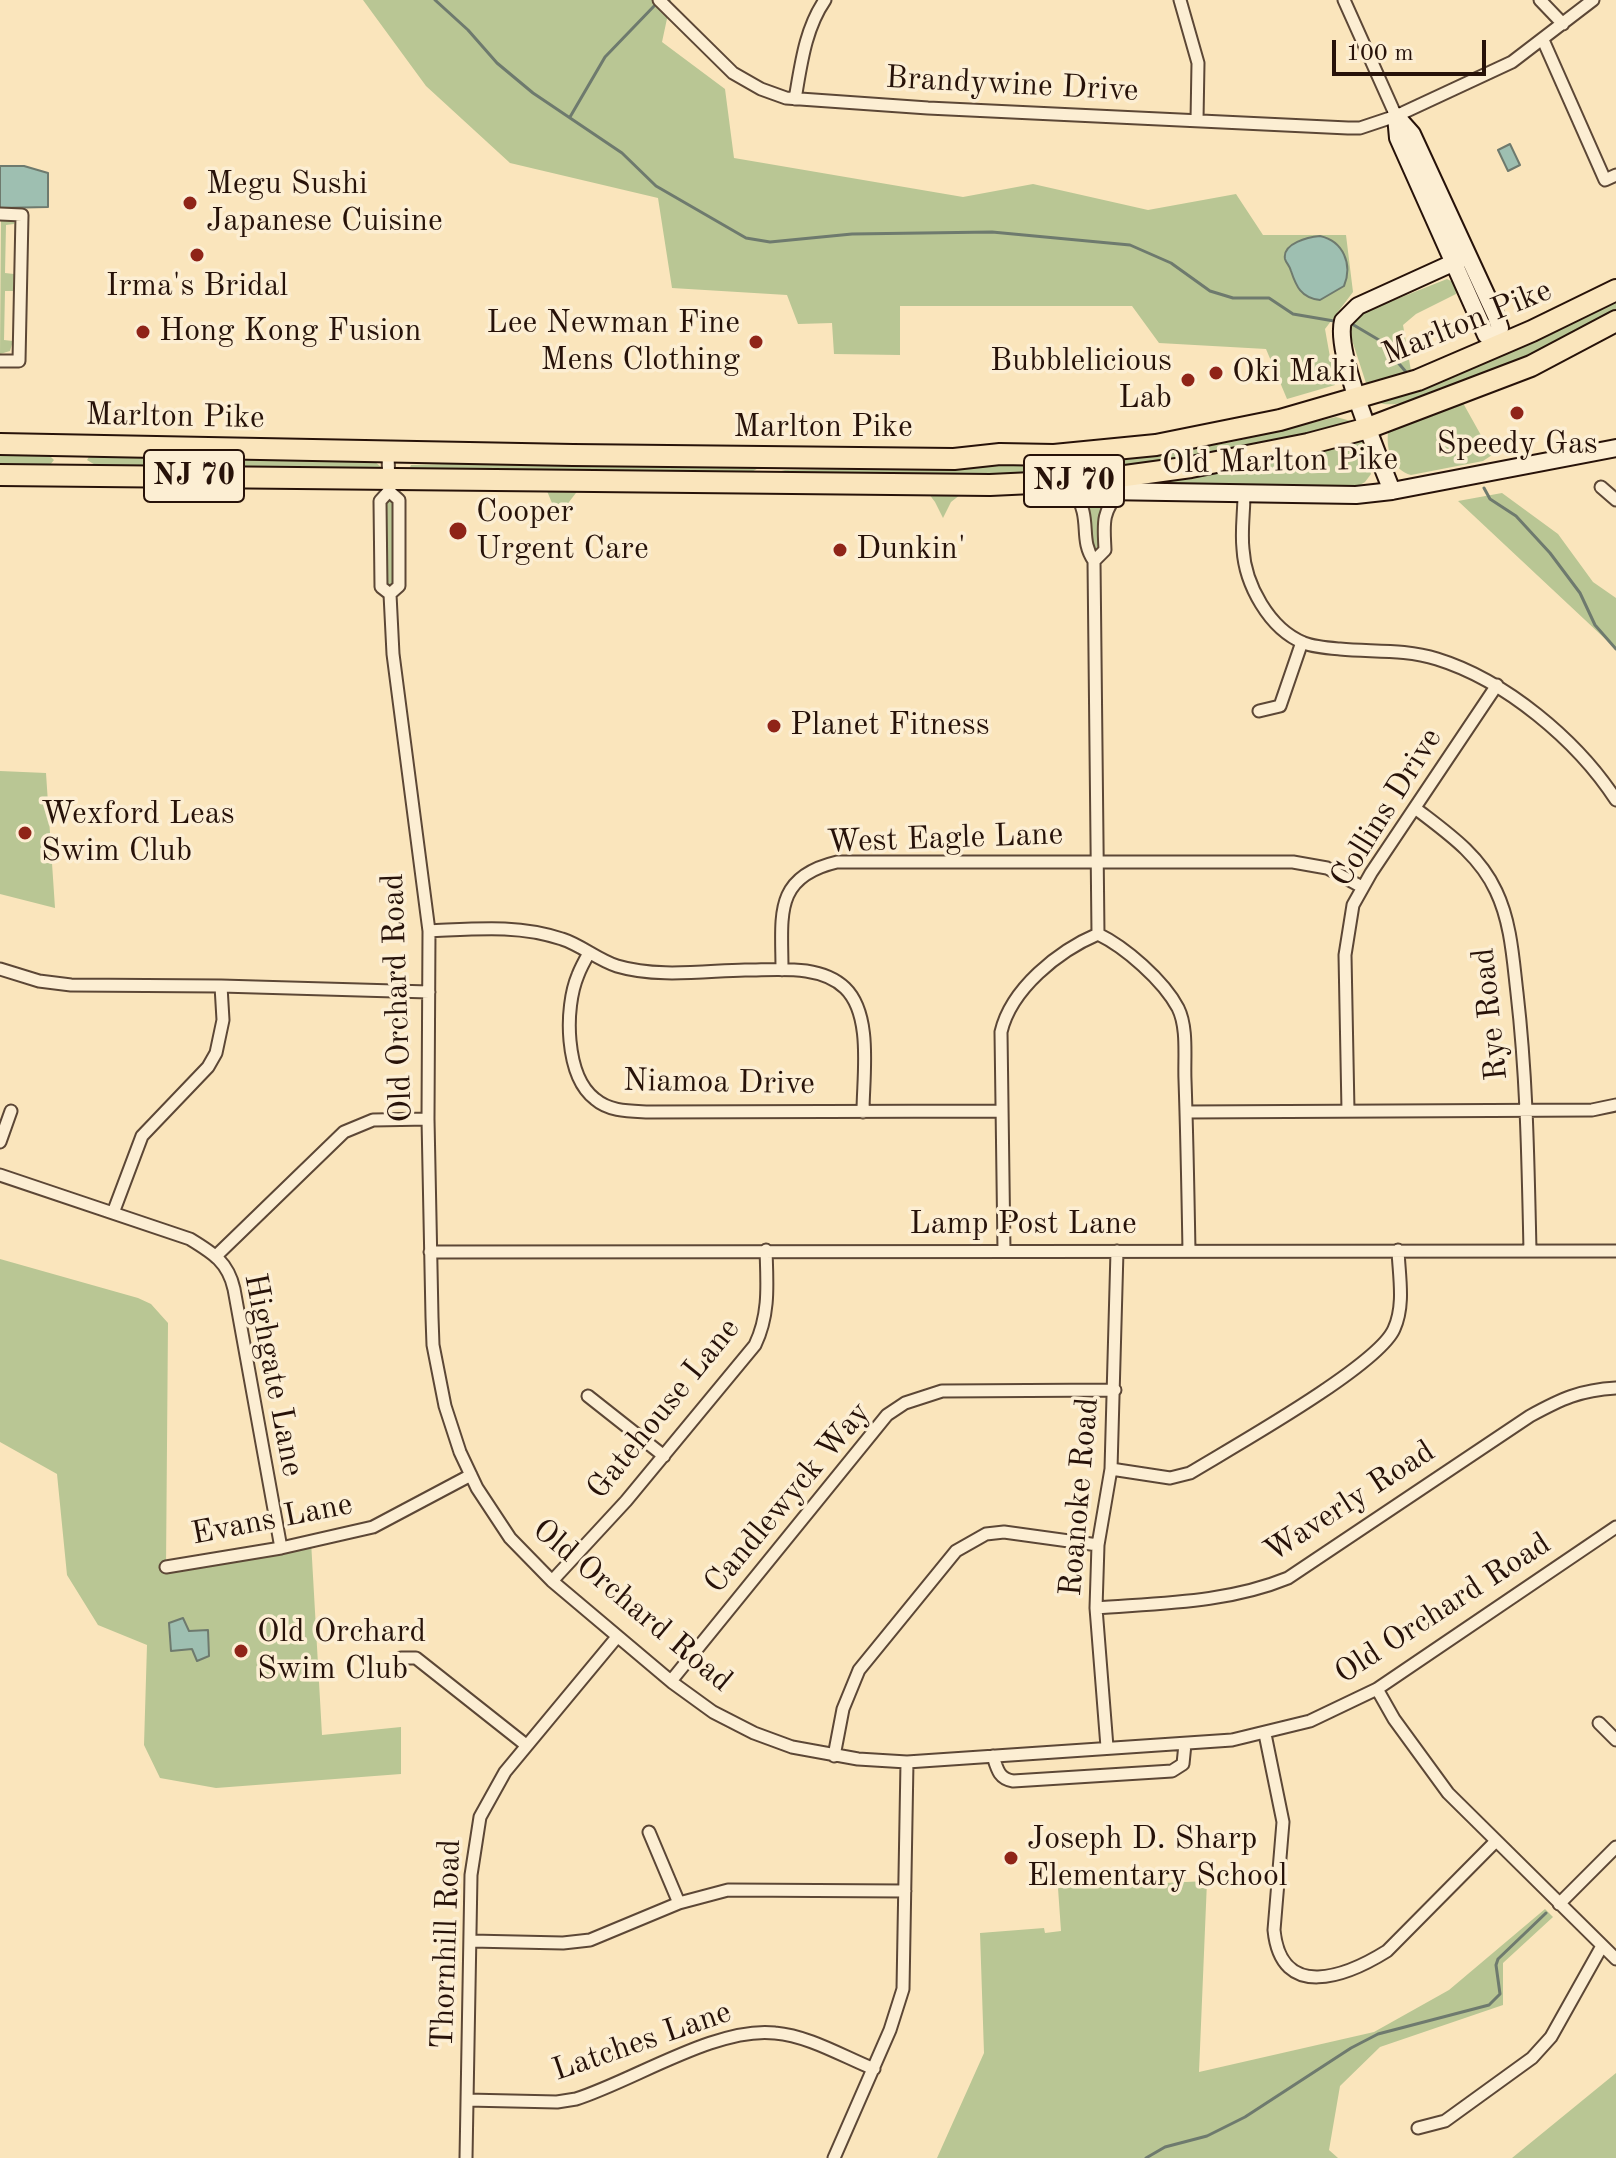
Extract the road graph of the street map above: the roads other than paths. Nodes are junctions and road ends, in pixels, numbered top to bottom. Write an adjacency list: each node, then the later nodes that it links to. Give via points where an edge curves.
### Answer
1 (659, 0): 9 (street, Brandywine Drive, via 733,73)
2 (825, 0): 9 (street, via 807,39)
3 (1180, 0): 11 (street, via 1198,63)
4 (1344, 0): 10 (street)
5 (1540, 0): 7 (street)
6 (1593, 0): 7 (street, Brandywine Drive)
7 (1563, 24): 8 (street, Brandywine Drive)
8 (1543, 40): 10 (street, Brandywine Drive, via 1512,62); 12 (street, via 1605,180)
9 (795, 99): 11 (street, Brandywine Drive)
10 (1396, 116): 11 (street, Brandywine Drive, via 1360,128); 14 (street, via 1398,138)
11 (1197, 120)
12 (1616, 175)
13 (0, 214): 18 (street, via 22,215 19,361)
14 (1460, 259): 17 (street, via 1486,335); 19 (street, via 1346,315 1341,333)
15 (1616, 290): 17 (highway, Marlton Pike / NJ 70)
16 (1616, 321): 20 (highway, Marlton Pike / NJ 70, via 1531,366)
17 (1498, 344): 19 (highway, Marlton Pike / NJ 70, via 1418,380)
18 (0, 361)
19 (1357, 398): 20 (street); 24 (highway, Marlton Pike / NJ 70, via 1156,445 954,459)
20 (1368, 428): 28 (highway, Marlton Pike / NJ 70, via 1191,467 1096,480); 30 (street)
21 (0, 444): 23 (highway, Marlton Pike / NJ 70)
22 (1616, 448): 30 (street, Old Marlton Pike)
23 (388, 452): 24 (highway, Marlton Pike / NJ 70); 27 (street, Old Orchard Road)
24 (797, 458): 26 (highway, via 770,464)
25 (0, 475): 27 (highway, Marlton Pike / NJ 70)
26 (747, 481): 27 (highway, Marlton Pike / NJ 70); 28 (highway, Marlton Pike / NJ 70)
27 (389, 484): 36 (street, Old Orchard Road, via 380,501 380,556 381,587); 36 (street, Old Orchard Road, via 399,500 399,586)
28 (990, 485): 31 (street, Old Marlton Pike)
29 (1601, 487): 34 (street)
30 (1392, 491): 33 (street, Old Marlton Pike)
31 (1074, 492): 32 (street, Old Marlton Pike); 35 (street, via 1083,505 1086,550)
32 (1119, 493): 33 (street, Old Marlton Pike); 35 (street, via 1104,516 1105,550)
33 (1244, 494): 37 (street, via 1243,549 1252,587 1271,617)
34 (1616, 500)
35 (1094, 561): 42 (street)
36 (390, 594): 44 (street, Old Orchard Road)
37 (1302, 642): 38 (street, via 1433,657); 39 (street, via 1280,706)
38 (1497, 685): 40 (street, via 1578,753); 41 (street, Collins Drive)
39 (1259, 711)
40 (1616, 800)
41 (1415, 808): 43 (street, Collins Drive); 55 (street, Rye Road, via 1460,843 1496,890 1512,950)
42 (1096, 862): 43 (street, West Eagle Lane, via 1309,863); 45 (street); 48 (street, West Eagle Lane, via 837,862 816,867 800,876 782,905)
43 (1362, 887): 54 (street, Collins Drive, via 1353,905 1345,955)
44 (429, 931): 46 (street, via 525,929); 50 (street, Old Orchard Road)
45 (1098, 934): 53 (street, via 1076,944 1039,974 1011,1005 1001,1032); 57 (street, via 1134,959 1179,1009)
46 (589, 953): 48 (street, via 616,966 647,971); 56 (street, Niamoa Drive, via 572,998 571,1048 577,1076 597,1101 628,1111)
47 (0, 969): 49 (street, via 71,985)
48 (782, 970): 56 (street, via 819,972 855,1000 864,1029)
49 (221, 986): 50 (street); 61 (street, via 223,1020 216,1053 142,1136)
50 (429, 992): 58 (street, Old Orchard Road)
51 (1616, 1105): 55 (street)
52 (11, 1111): 59 (street)
53 (1002, 1111): 56 (street, Niamoa Drive); 65 (street)
54 (1348, 1111): 55 (street); 57 (street)
55 (1526, 1111): 64 (street, Rye Road)
56 (863, 1112)
57 (1186, 1112): 67 (street)
58 (428, 1119): 69 (street, Old Orchard Road); 70 (street, via 373,1120 344,1132)
59 (0, 1142)
60 (0, 1175): 61 (street, Highgate Lane)
61 (113, 1213): 70 (street, Highgate Lane, via 190,1239)
62 (766, 1250): 65 (street, Lamp Post Lane); 69 (street, Lamp Post Lane); 74 (street, Gatehouse Lane, via 767,1311 755,1345)
63 (1398, 1250): 64 (street, Lamp Post Lane); 67 (street, Lamp Post Lane); 75 (street, via 1401,1307 1395,1327 1362,1363 1190,1473 1170,1478)
64 (1530, 1250): 68 (street, Lamp Post Lane)
65 (1004, 1251): 66 (street, Lamp Post Lane)
66 (1117, 1251): 67 (street, Lamp Post Lane); 72 (street, Roanoke Road)
67 (1189, 1251)
68 (1616, 1251)
69 (430, 1252): 76 (street, Old Orchard Road, via 437,1370 454,1436)
70 (217, 1255): 79 (street, Highgate Lane, via 234,1289)
71 (1616, 1388): 82 (street, Waverly Road, via 1566,1396 1530,1416 1288,1578 1256,1591 1196,1601)
72 (1115, 1390): 75 (street, Roanoke Road); 85 (street, Candlewyck Way, via 942,1391 905,1403 887,1415)
73 (588, 1396): 74 (street)
74 (664, 1456): 81 (street, Gatehouse Lane)
75 (1111, 1469): 78 (street, Roanoke Road)
76 (471, 1475): 79 (street, Evans Lane, via 373,1527); 81 (street, Old Orchard Road, via 510,1538)
77 (1616, 1527): 86 (street, Old Orchard Road)
78 (1098, 1545): 82 (street, Roanoke Road); 93 (street, via 1004,1532 986,1534 956,1551 859,1670 843,1709)
79 (281, 1548): 80 (street, Evans Lane)
80 (166, 1567)
81 (552, 1581): 83 (street, Old Orchard Road)
82 (1096, 1608): 92 (street, Roanoke Road)
83 (617, 1637): 85 (street, Old Orchard Road); 91 (street, Thornhill Road)
84 (401, 1658): 91 (street, via 416,1658)
85 (671, 1681): 93 (street, Old Orchard Road, via 740,1727)
86 (1377, 1689): 88 (street, Old Orchard Road, via 1310,1721); 97 (street, via 1448,1793)
87 (1599, 1723): 89 (street)
88 (1265, 1734): 90 (street, Old Orchard Road); 97 (street, via 1283,1822 1274,1930 1282,1959 1295,1971 1325,1978 1365,1965 1387,1951)
89 (1616, 1740)
90 (1185, 1744): 92 (street, Old Orchard Road); 94 (street, via 1183,1764 1172,1771 1013,1781 999,1773)
91 (526, 1745): 102 (street, Thornhill Road, via 480,1817 472,1865)
92 (1107, 1747): 94 (street, Old Orchard Road)
93 (834, 1756): 95 (street, Old Orchard Road)
94 (993, 1756): 95 (street, Old Orchard Road)
95 (907, 1762): 99 (street)
96 (649, 1832): 100 (street)
97 (1496, 1841): 101 (street)
98 (1616, 1847): 101 (street)
99 (905, 1891): 100 (street, via 728,1890); 105 (street, via 903,1989)
100 (679, 1903): 102 (street, via 590,1940)
101 (1559, 1904): 103 (street)
102 (471, 1941): 106 (street, Thornhill Road)
103 (1602, 1946): 104 (street); 107 (street, via 1551,2037 1532,2058 1445,2121)
104 (1616, 1959)
105 (874, 2069): 106 (street, Latches Lane, via 796,2037 752,2033 722,2038 576,2099); 109 (street)
106 (467, 2100): 108 (street, Thornhill Road)
107 (1418, 2128)
108 (466, 2158)
109 (834, 2158)

